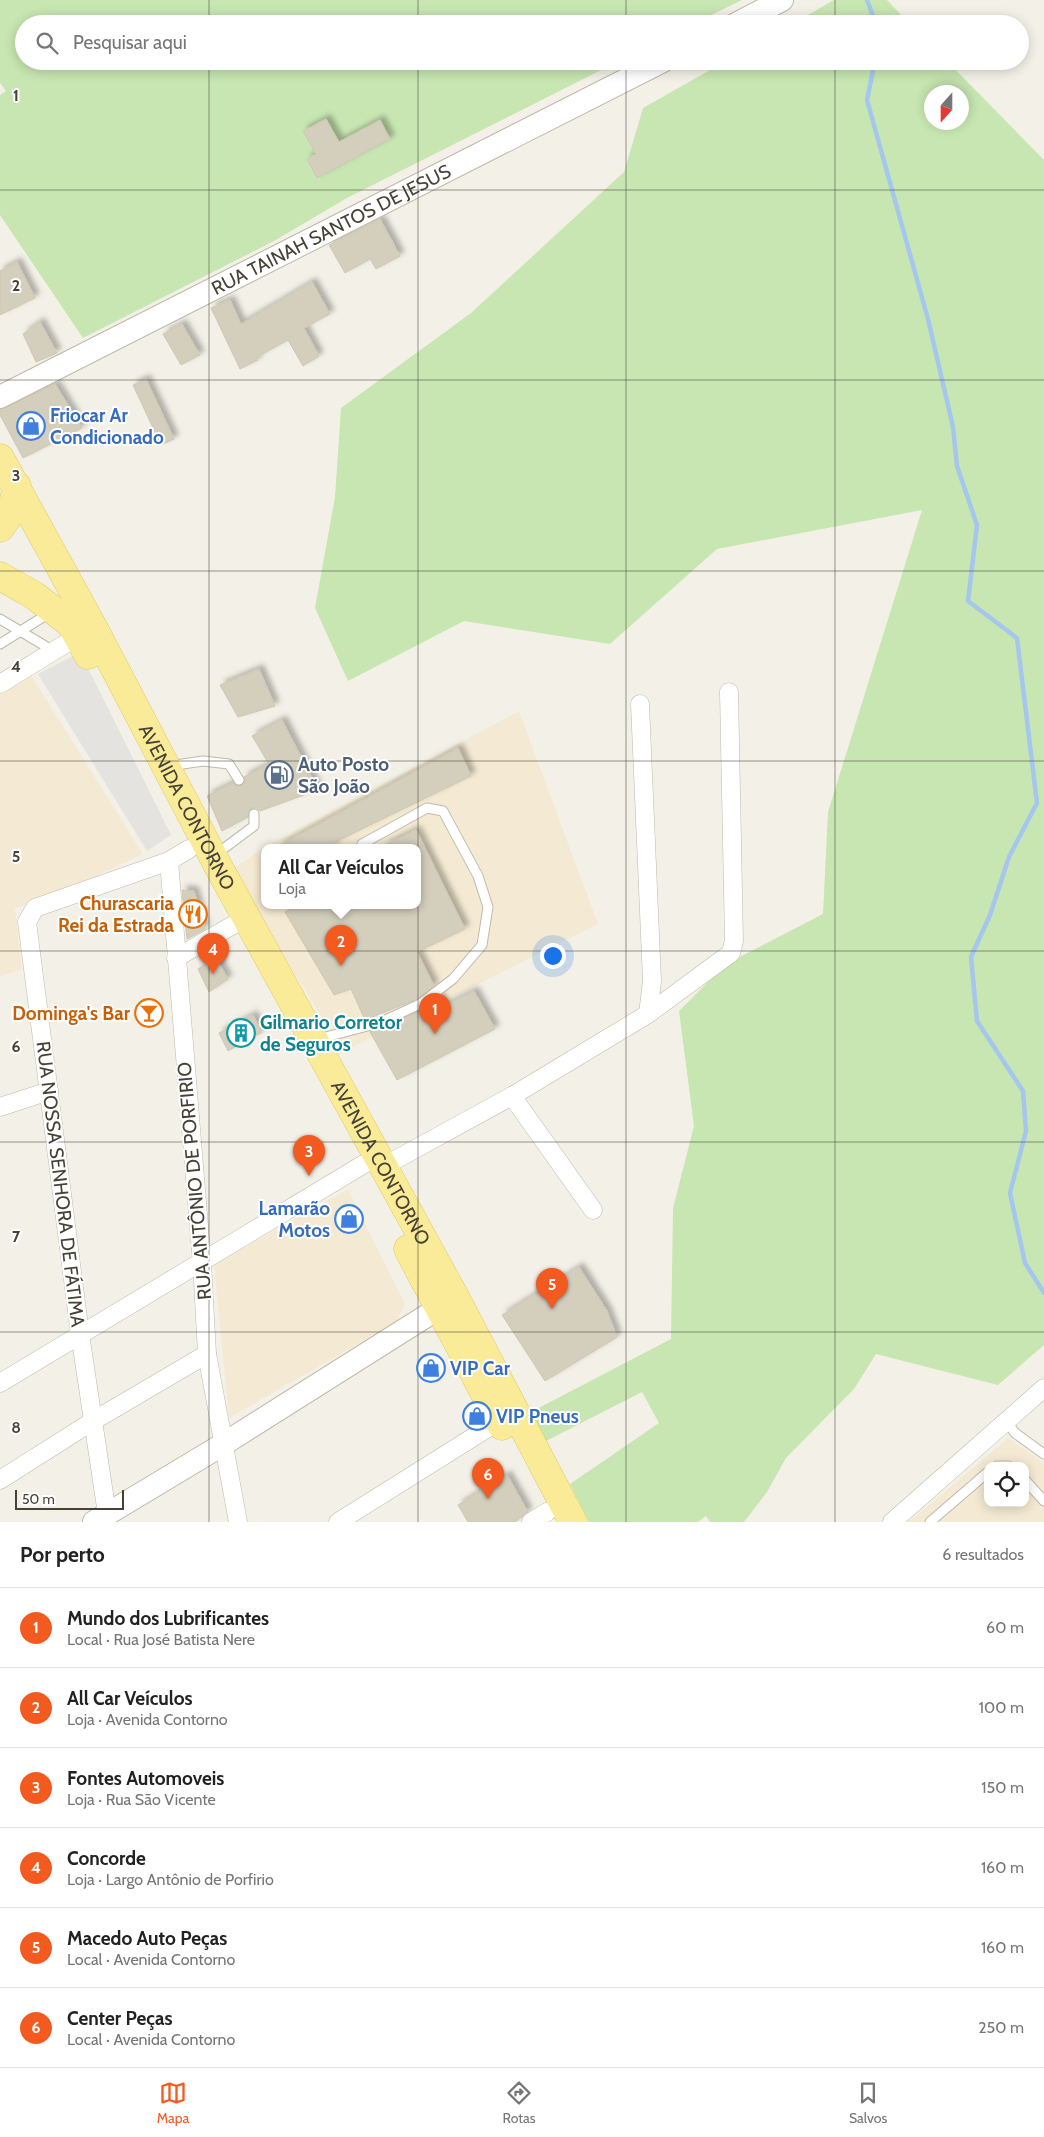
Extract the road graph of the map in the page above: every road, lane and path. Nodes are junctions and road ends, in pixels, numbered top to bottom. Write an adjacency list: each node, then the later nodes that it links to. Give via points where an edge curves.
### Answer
1 (782, 0): 2 (street)
2 (753, 15)
3 (644, 70): 4 (street, RUA TAINAH SANTOS DE JESUS)
4 (0, 397)
5 (0, 458): 6 (main road, AVENIDA CONTORNO)
6 (17, 486): 7 (main road, via 11,513); 17 (main road, AVENIDA CONTORNO)
7 (0, 528)
8 (0, 576): 10 (main road, via 35,596)
9 (0, 619): 11 (lane)
10 (67, 623): 11 (lane); 13 (street); 21 (main road, AVENIDA CONTORNO)
11 (22, 632): 12 (lane); 13 (lane)
12 (0, 644)
13 (52, 650): 14 (street)
14 (0, 684)
15 (729, 692): 24 (street, via 733,949 723,960)
16 (640, 704): 24 (street, via 652,981)
17 (166, 766): 18 (lane, via 216,761 229,764); 21 (main road, AVENIDA CONTORNO)
18 (239, 780)
19 (254, 814): 21 (lane, via 254,826)
20 (362, 844): 25 (lane, via 427,808 443,812 478,876 488,907 482,945 453,979 420,1004 379,1023)
21 (190, 855): 22 (main road, AVENIDA CONTORNO); 23 (street, RUA ANTÔNIO DE PORFIRIO); 25 (main road, AVENIDA CONTORNO); 26 (street, RUA NOSSA SENHORA DE FÁTIMA, via 34,908 30,914 27,922)
22 (232, 925): 23 (street); 29 (main road, AVENIDA CONTORNO)
23 (176, 958): 31 (street, RUA ANTÔNIO DE PORFIRIO)
24 (648, 1014): 27 (street)
25 (315, 1040): 29 (main road, AVENIDA CONTORNO)
26 (49, 1091): 28 (street); 33 (street, RUA NOSSA SENHORA DE FÁTIMA)
27 (512, 1096): 29 (street); 30 (street)
28 (0, 1107)
29 (374, 1165): 31 (street); 32 (main road, AVENIDA CONTORNO); 50 (main road, AVENIDA CONTORNO)
30 (592, 1210)
31 (202, 1263): 33 (street); 34 (street, RUA ANTÔNIO DE PORFIRIO)
32 (439, 1308): 38 (main road, AVENIDA CONTORNO); 40 (street)
33 (80, 1334): 35 (street); 37 (street, RUA NOSSA SENHORA DE FÁTIMA)
34 (207, 1354): 37 (street); 40 (street, RUA ANTÔNIO DE PORFIRIO)
35 (0, 1383)
36 (1044, 1388): 39 (street)
37 (93, 1421): 43 (street); 46 (street, RUA NOSSA SENHORA DE FÁTIMA)
38 (499, 1421): 47 (main road, AVENIDA CONTORNO); 49 (street)
39 (1007, 1422): 41 (lane, via 1015,1434); 51 (street)
40 (222, 1445): 46 (street); 48 (street, RUA ANTÔNIO DE PORFIRIO)
41 (1044, 1454)
42 (984, 1475): 52 (lane)
43 (0, 1480)
44 (1029, 1484): 45 (lane)
45 (1044, 1501)
46 (101, 1518)
47 (543, 1519)
48 (238, 1522)
49 (338, 1522)
50 (573, 1522)
51 (892, 1522)
52 (930, 1522)

